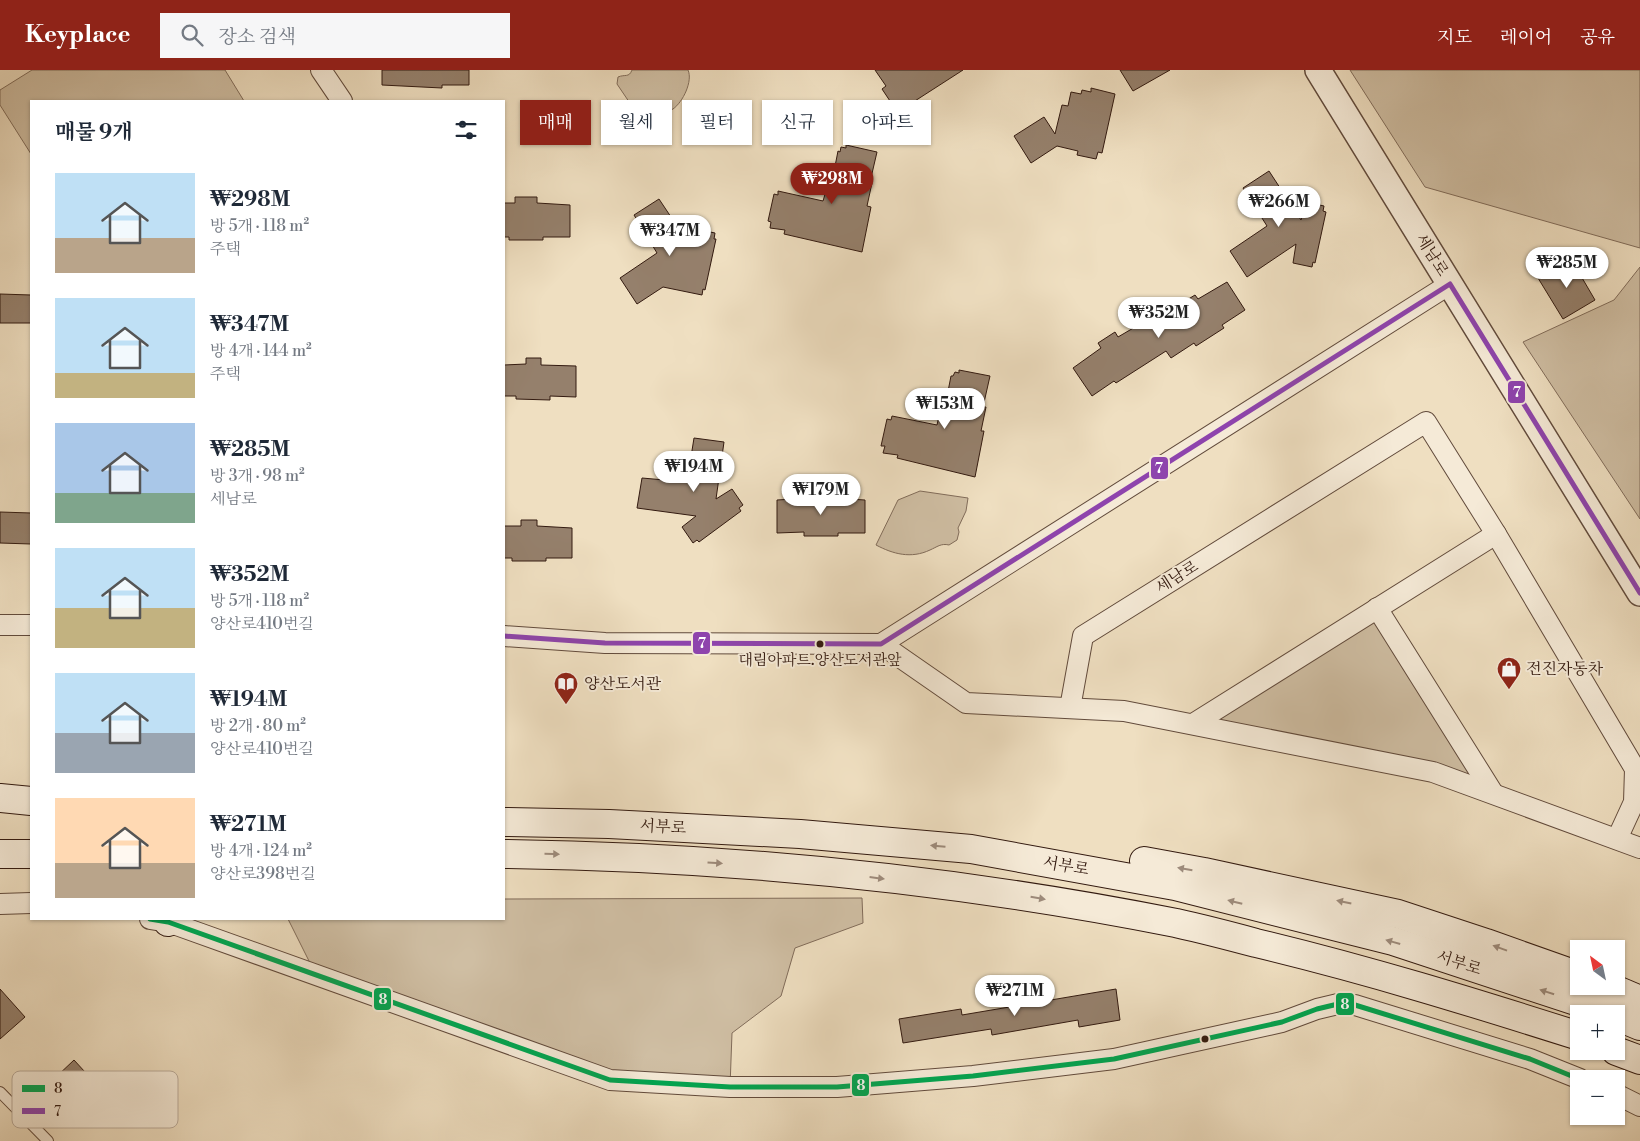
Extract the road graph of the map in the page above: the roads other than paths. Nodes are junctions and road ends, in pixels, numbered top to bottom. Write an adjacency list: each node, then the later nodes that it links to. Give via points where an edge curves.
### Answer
1 (321, 70): 3 (street)
2 (1318, 70): 4 (street, 세남로)
3 (341, 100)
4 (1450, 284): 6 (street, 세남로); 11 (street)
5 (1496, 534): 7 (street); 12 (street, 세남로, via 1426,422 1083,636); 20 (street, 세남로, via 1635,769 1634,802)
6 (1640, 593)
7 (1378, 608): 13 (street); 14 (street)
8 (0, 625): 9 (street)
9 (30, 626)
10 (505, 636): 11 (street, via 605,643)
11 (881, 644): 12 (street, via 966,703)
12 (1070, 708): 13 (street, via 1124,711)
13 (1193, 724): 14 (street, via 1433,772)
14 (1493, 793): 20 (street)
15 (0, 798): 16 (main road)
16 (30, 801)
17 (30, 816): 18 (main road)
18 (0, 817)
19 (505, 822): 22 (main road, 서부로, one-way to 19, via 800,834)
20 (1617, 839): 21 (street)
21 (1640, 848)
22 (971, 849): 29 (main road, one-way to 22, via 1398,914 1204,872 1060,846); 32 (main road, 서부로, one-way to 22, via 1384,939 1175,886)
23 (0, 854): 24 (main road)
24 (30, 854)
25 (505, 854): 35 (main road, 서부로, one-way to 35, via 596,855 803,869 1013,894 1178,924 1312,956 1448,994)
26 (30, 903): 27 (street)
27 (0, 904)
28 (162, 920): 38 (street, via 610,1080 730,1087 827,1087 973,1076 1114,1059 1282,1022 1338,1004 1355,1005 1530,1059)
29 (1570, 973)
30 (1625, 994): 31 (main road)
31 (1640, 1000)
32 (1586, 1005)
33 (1625, 1020): 34 (main road)
34 (1640, 1026)
35 (1570, 1033)
36 (1625, 1054): 37 (main road)
37 (1640, 1060)
38 (1570, 1075)
39 (0, 1092): 41 (lane)
40 (1625, 1098): 42 (street)
41 (12, 1104)
42 (1640, 1106)
43 (35, 1128): 44 (lane)
44 (48, 1141)

